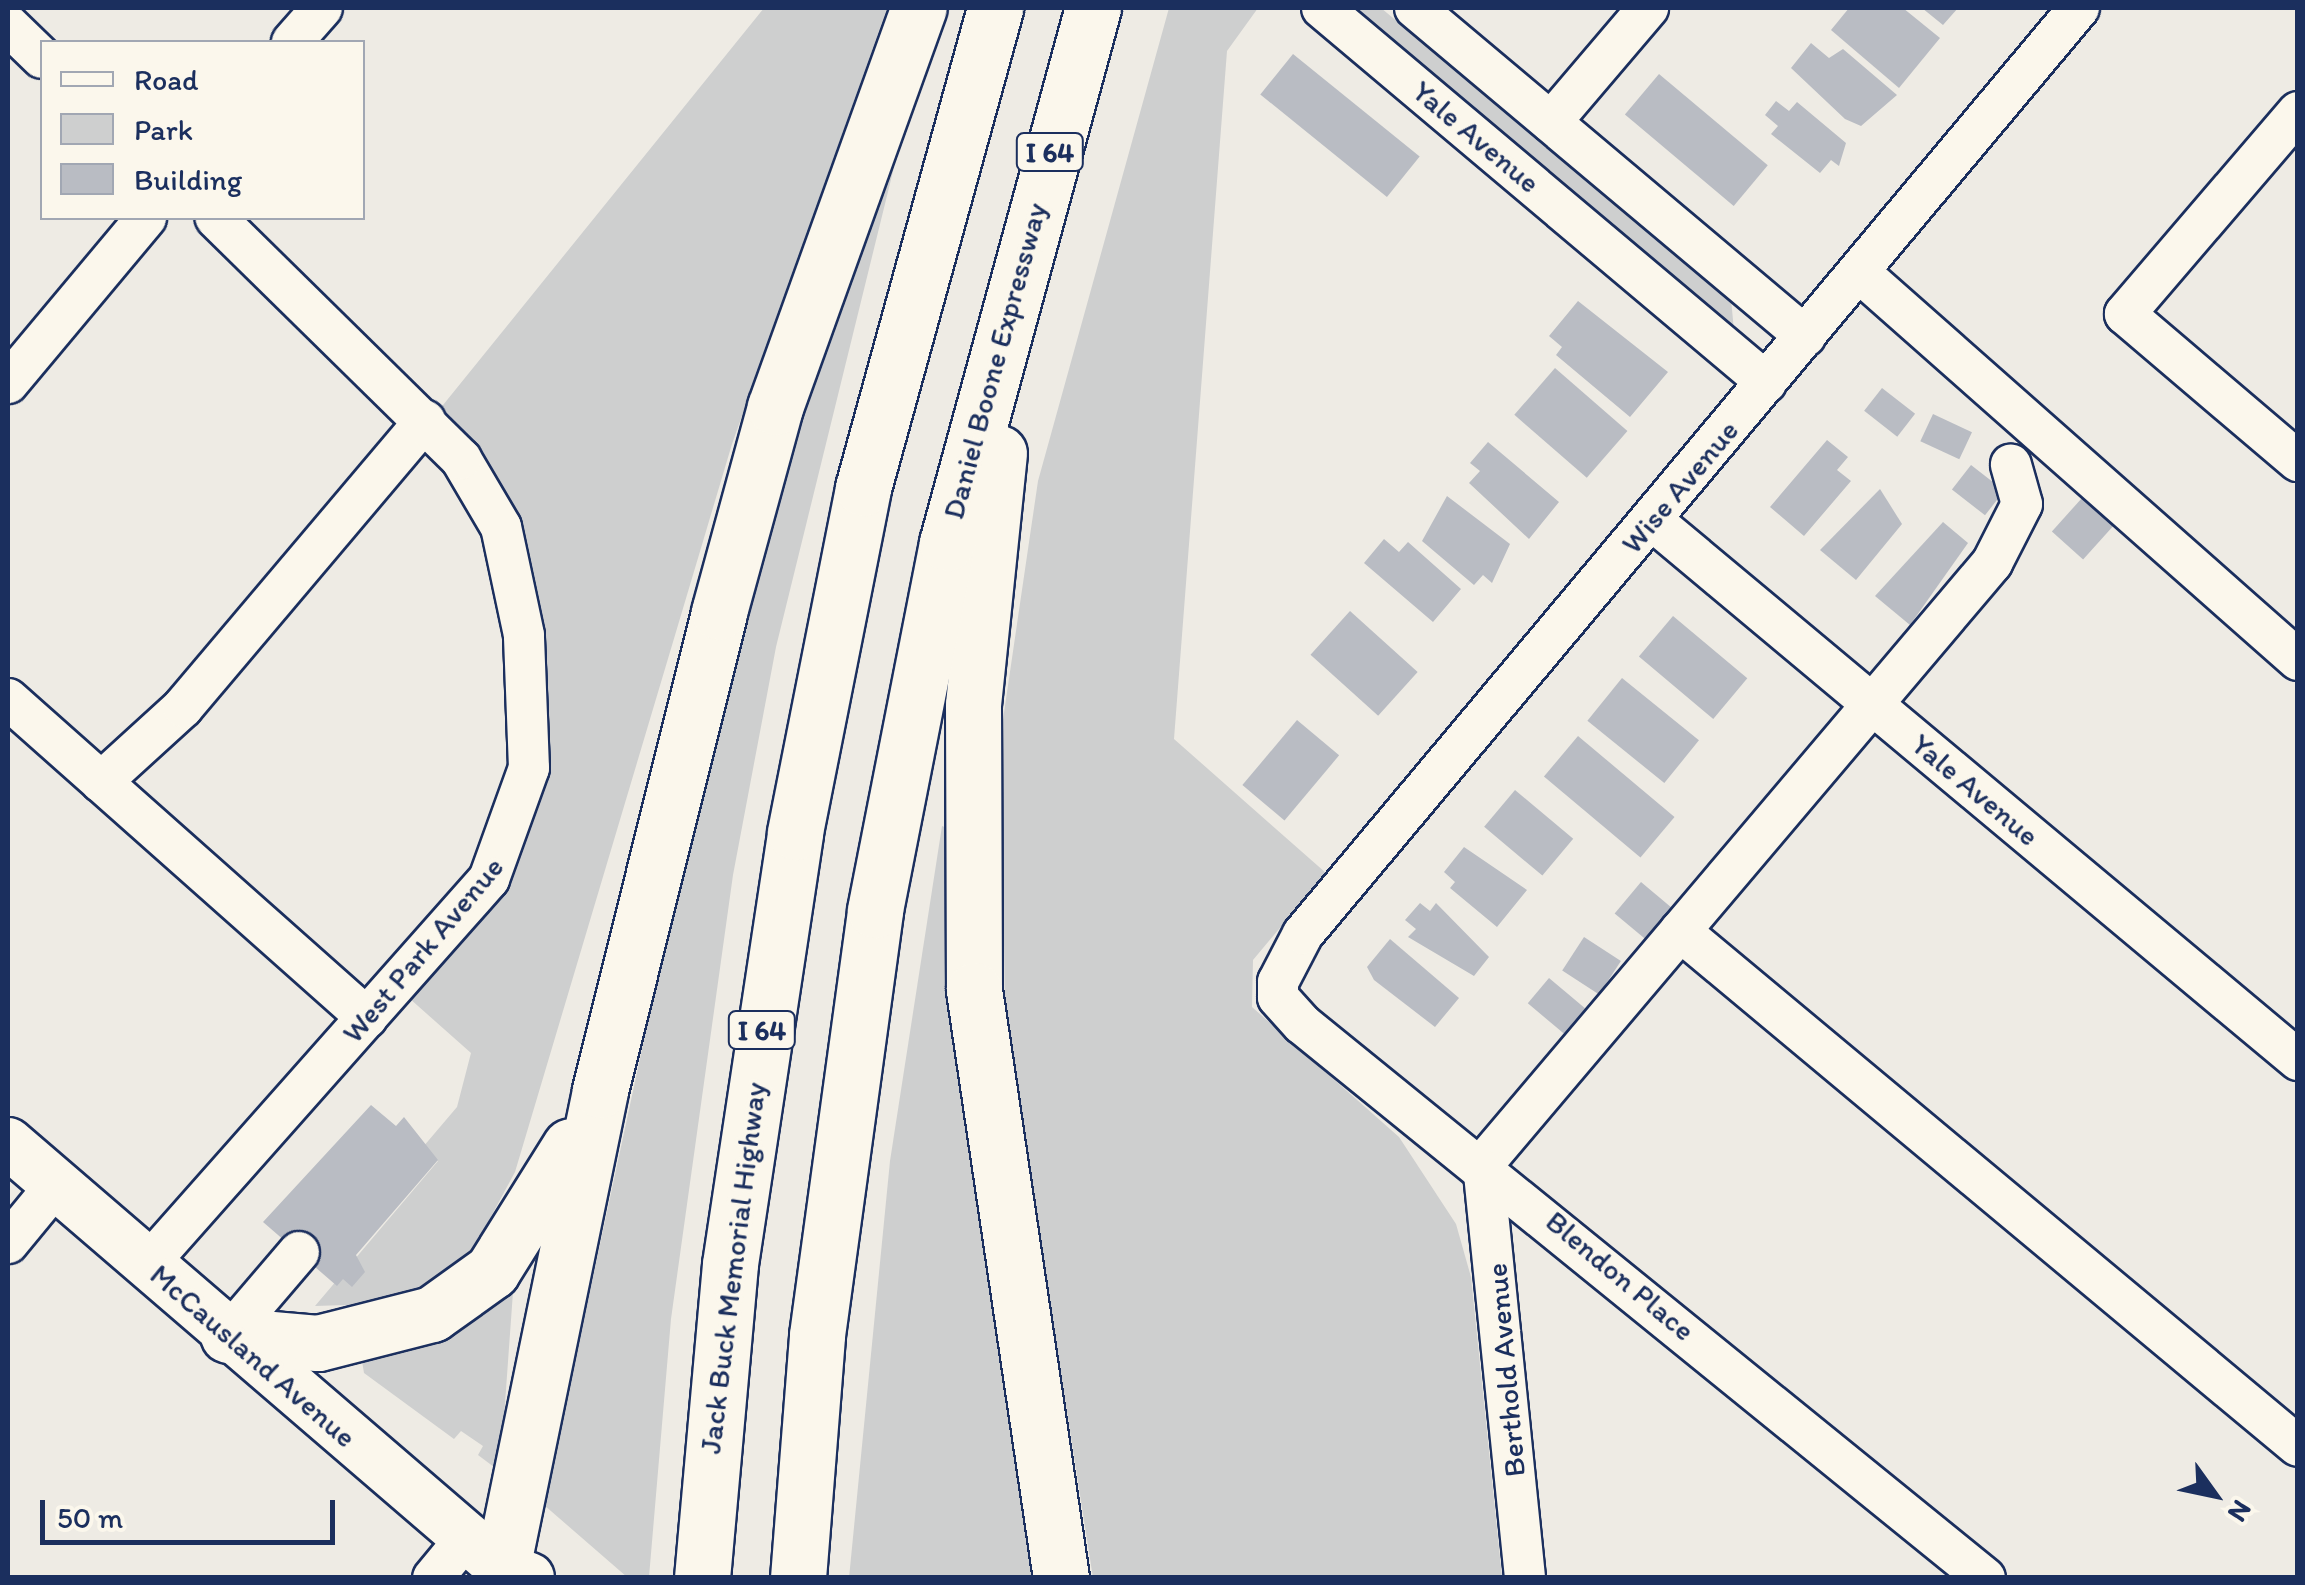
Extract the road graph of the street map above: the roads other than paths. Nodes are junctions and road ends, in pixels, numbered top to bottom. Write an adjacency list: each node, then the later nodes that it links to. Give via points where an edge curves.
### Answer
1 (322, 8): 10 (street)
2 (919, 8): 33 (highway, via 776,407)
3 (995, 8): 44 (highway, Jack Buck Memorial Highway / I 64, via 863,488 754,1080)
4 (1094, 8): 17 (highway, Daniel Boone Expressway / I 64)
5 (1322, 8): 19 (street, Yale Avenue)
6 (1416, 8): 13 (street, Yale Avenue)
7 (1648, 8): 13 (street)
8 (2080, 8): 16 (street, Wise Avenue)
9 (8, 26): 11 (street)
10 (294, 40)
11 (40, 56)
12 (2298, 112): 22 (street, via 2124,314)
13 (1551, 122): 18 (street, Yale Avenue)
14 (144, 220): 20 (street)
15 (218, 220): 21 (street, West Park Avenue)
16 (1858, 272): 18 (street, Wise Avenue); 25 (street)
17 (1009, 296): 45 (highway, Daniel Boone Expressway / I 64, via 947,543 853,1051); 46 (highway, via 973,705 970,908 982,1060)
18 (1805, 336): 19 (street, Wise Avenue)
19 (1766, 382): 24 (street, Wise Avenue)
20 (8, 384)
21 (425, 421): 28 (street, via 183,707); 31 (street, West Park Avenue, via 461,459 505,545 524,635 530,768 505,856)
22 (2298, 460)
23 (2011, 466): 27 (street, via 2022,504 2011,531)
24 (1653, 521): 27 (street, Yale Avenue); 30 (street, Wise Avenue)
25 (2298, 660)
26 (8, 700): 28 (street)
27 (1871, 703): 29 (street); 32 (street, Yale Avenue)
28 (101, 782): 31 (street)
29 (1680, 931): 35 (street); 41 (street)
30 (1283, 967): 35 (street, Blendon Place, via 1278,996 1286,1010)
31 (367, 1018): 39 (street, West Park Avenue)
32 (2298, 1060)
33 (600, 1090): 40 (highway, via 502,1258 432,1314 318,1344); 42 (highway)
34 (8, 1143): 36 (main road, McCausland Avenue)
35 (1483, 1164): 47 (street, Berthold Avenue); 48 (street, Blendon Place)
36 (55, 1186): 37 (street); 39 (main road, McCausland Avenue)
37 (8, 1243)
38 (298, 1252): 40 (street)
39 (146, 1265): 40 (main road, McCausland Avenue)
40 (228, 1335): 42 (main road, McCausland Avenue)
41 (2298, 1446)
42 (500, 1567): 43 (street)
43 (432, 1578)
44 (702, 1578)
45 (798, 1578)
46 (1061, 1578)
47 (1525, 1578)
48 (1986, 1578)

